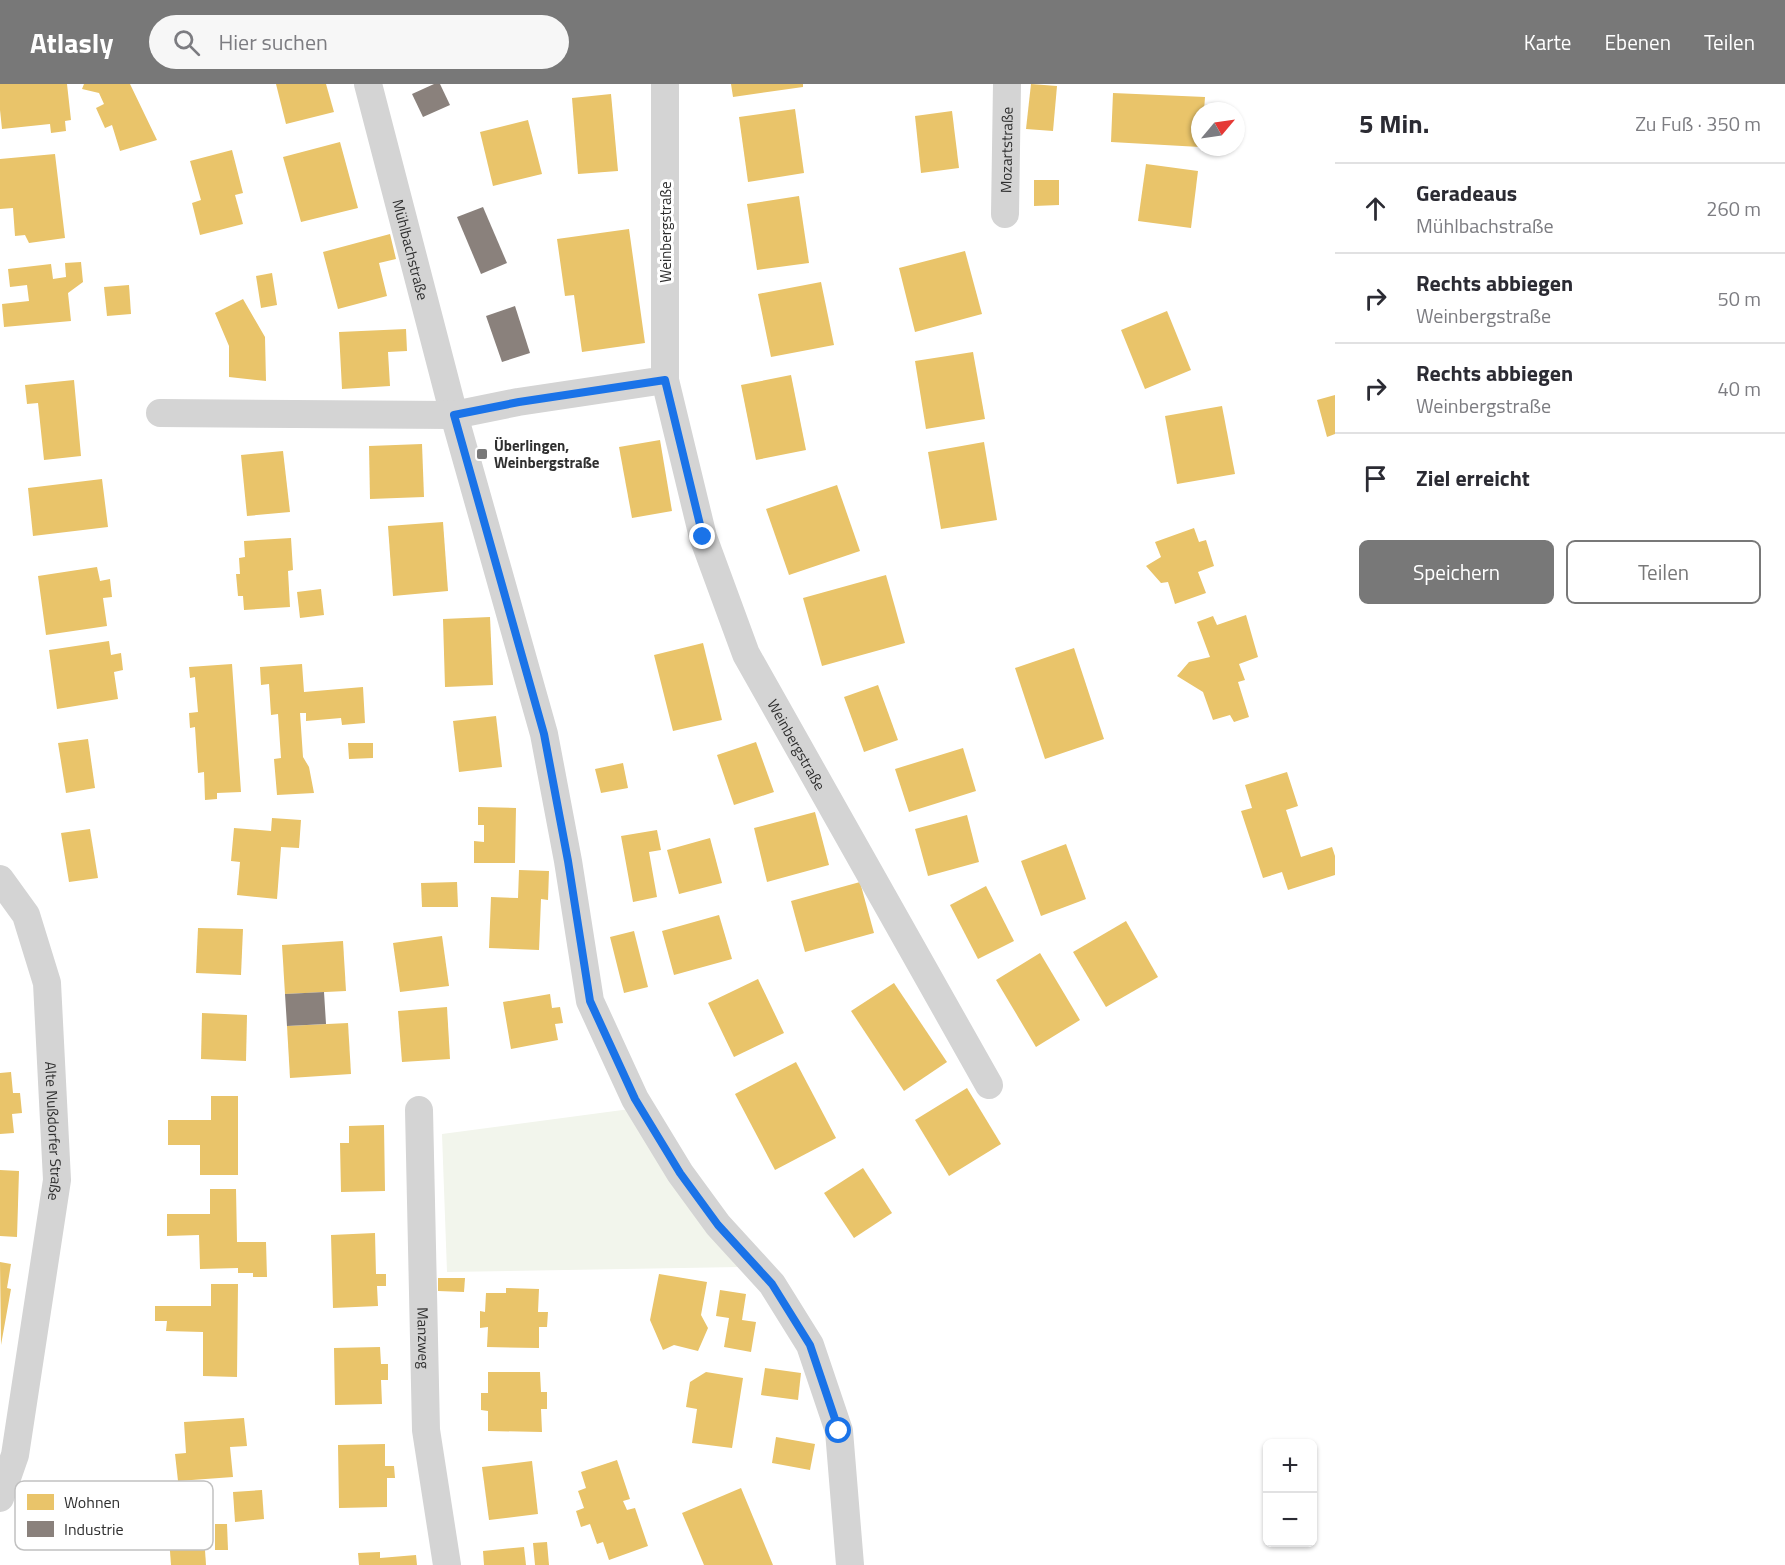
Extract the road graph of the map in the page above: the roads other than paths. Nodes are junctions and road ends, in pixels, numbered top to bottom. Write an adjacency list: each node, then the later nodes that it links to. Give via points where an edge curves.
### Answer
1 (368, 84): 7 (street, Mühlbachstraße)
2 (665, 84): 5 (street, Weinbergstraße)
3 (1007, 84): 4 (street, Mozartstraße)
4 (1005, 214)
5 (665, 380): 7 (street); 9 (street, Weinbergstraße, via 703,537 746,654)
6 (160, 413): 7 (street)
7 (454, 415): 13 (street, Mühlbachstraße, via 544,734 590,1001 635,1099 680,1173 718,1225 772,1284 810,1345 839,1431)
8 (0, 879): 11 (street, Alte Nußdorfer Straße, via 26,915 47,983 57,1180 15,1455)
9 (989, 1085)
10 (419, 1110): 12 (street, Manzweg, via 426,1430)
11 (0, 1498)
12 (447, 1565)
13 (850, 1565)

